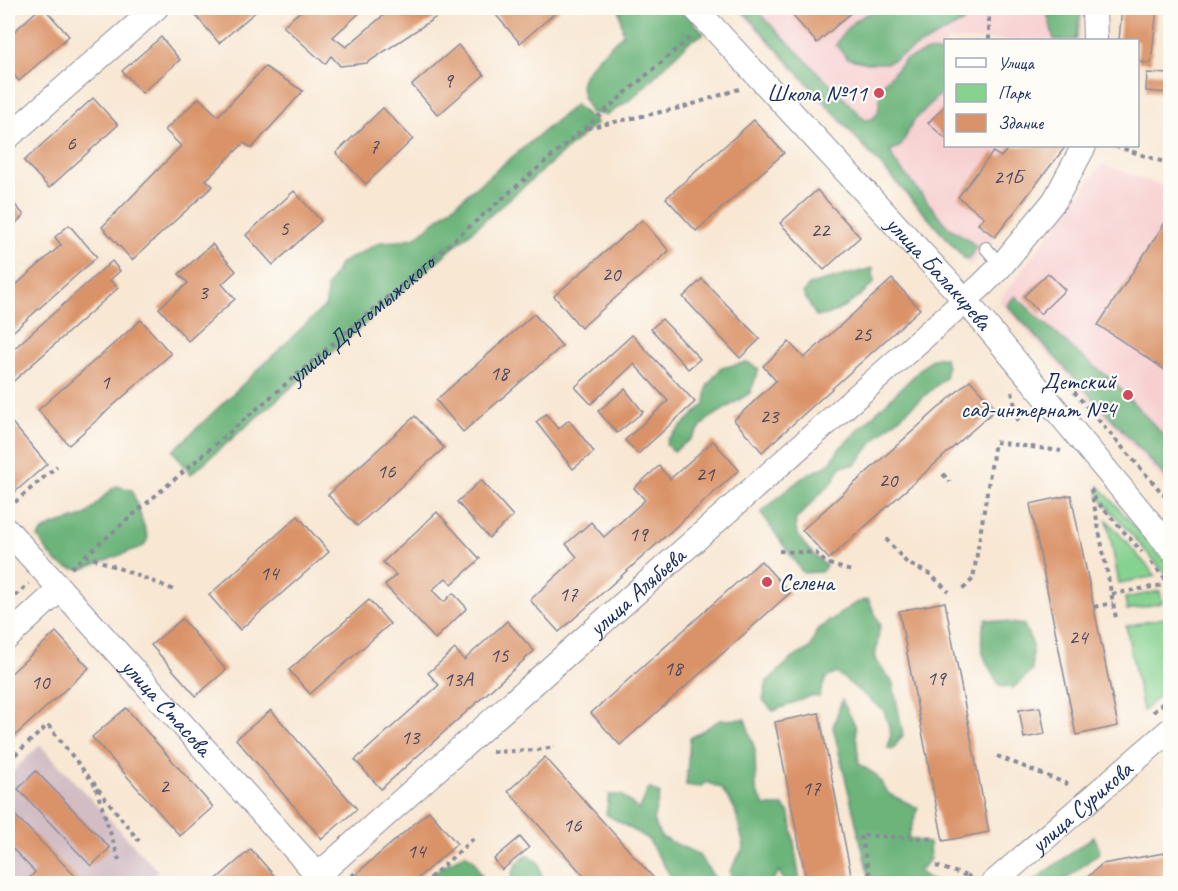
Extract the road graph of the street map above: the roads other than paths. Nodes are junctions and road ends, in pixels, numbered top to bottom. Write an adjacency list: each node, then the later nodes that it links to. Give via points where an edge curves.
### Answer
1 (156, 8): 5 (street)
2 (1094, 8): 4 (street)
3 (702, 15): 7 (street, улица Балакирева)
4 (1095, 39)
5 (8, 137)
6 (1083, 147): 7 (street, улица Алябьева, via 1055,200 994,257)
7 (965, 300): 9 (street, улица Балакирева); 13 (street, улица Алябьева)
8 (8, 531): 10 (street, улица Стасова)
9 (1170, 547)
10 (60, 589): 11 (street); 13 (street, улица Стасова)
11 (8, 637)
12 (1170, 730): 14 (street, улица Сурикова)
13 (317, 881)
14 (992, 884)

